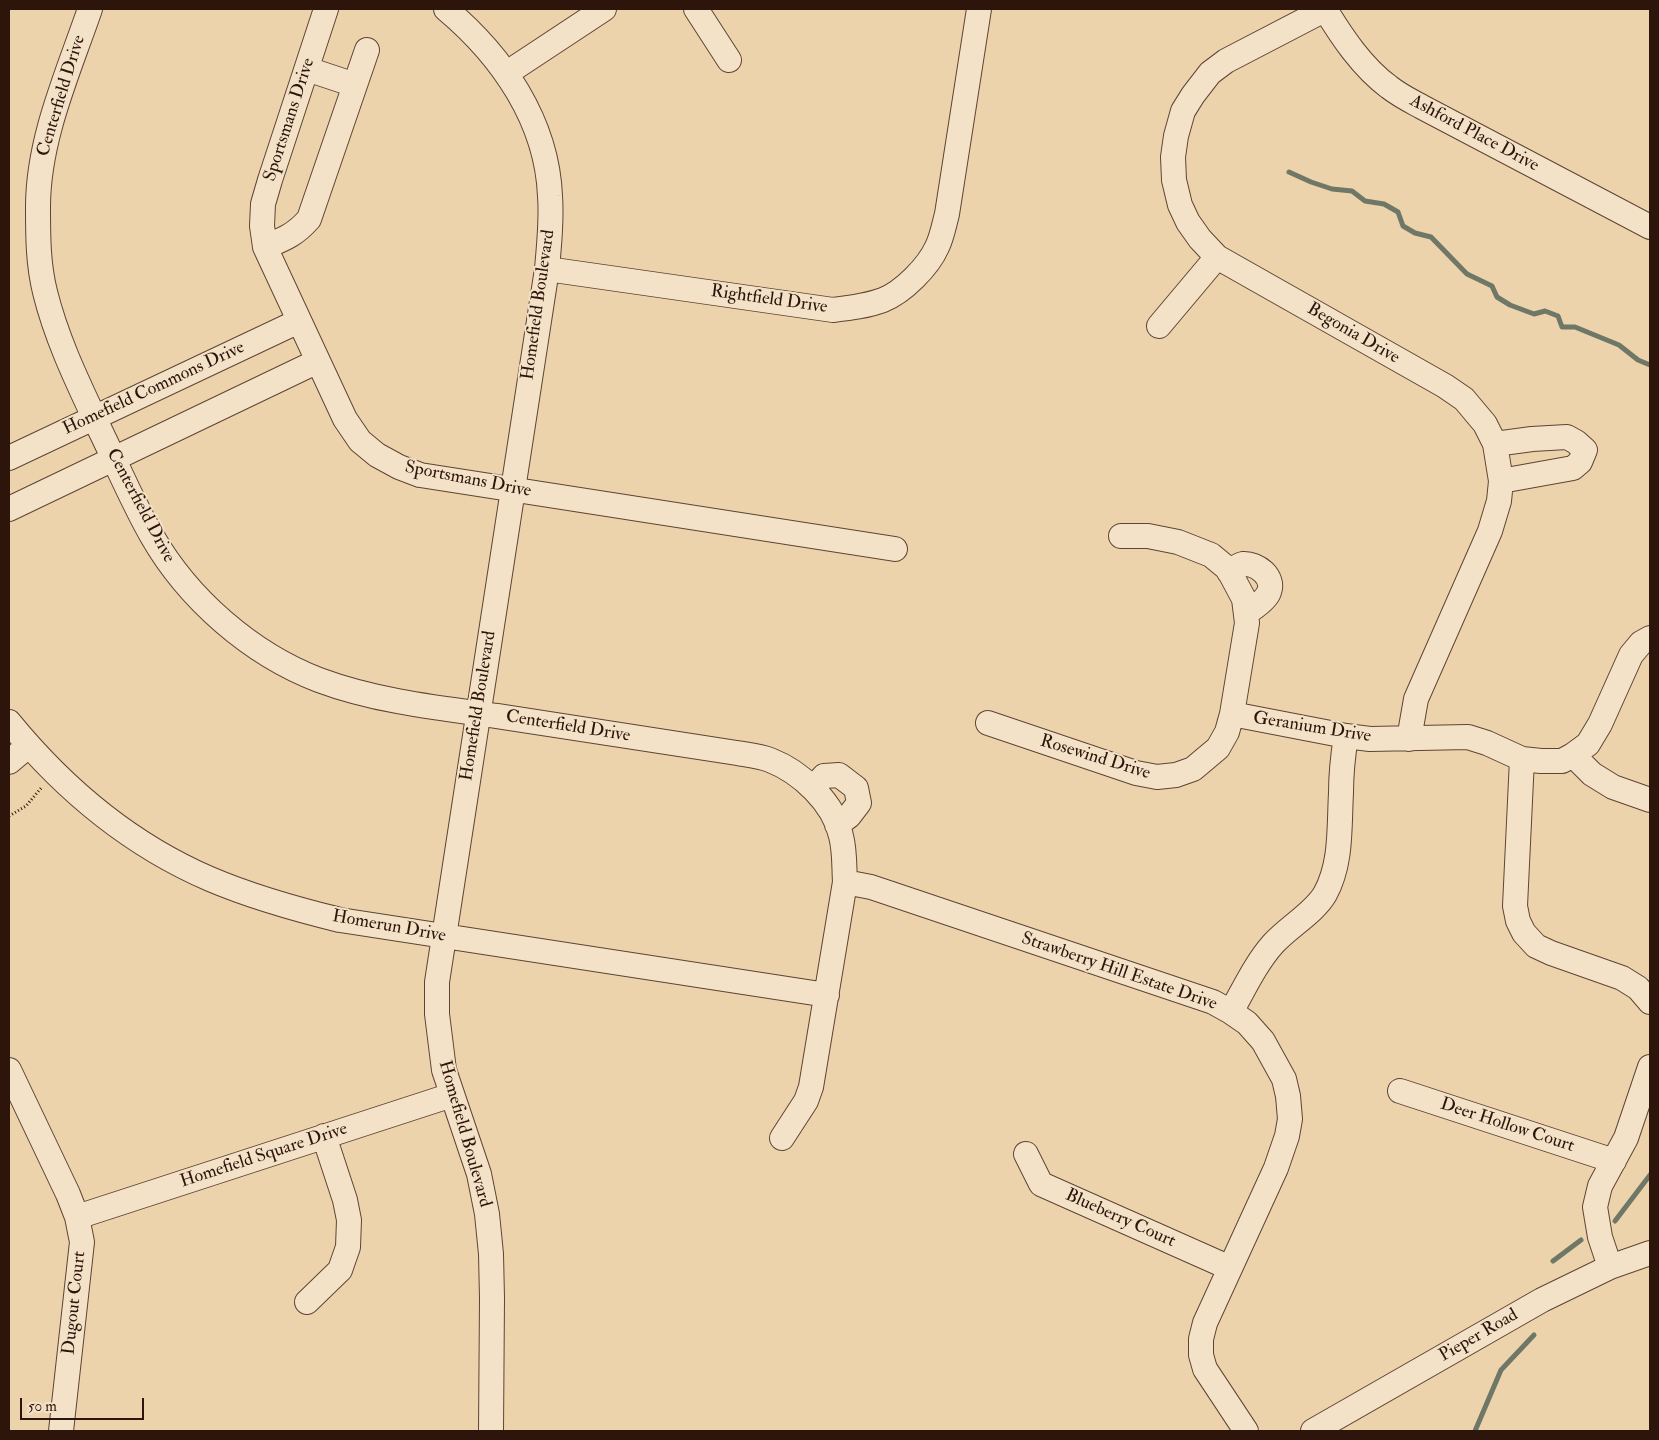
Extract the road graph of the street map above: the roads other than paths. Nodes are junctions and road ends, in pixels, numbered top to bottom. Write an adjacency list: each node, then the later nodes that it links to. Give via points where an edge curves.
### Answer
1 (90, 9): 20 (street, Centerfield Drive, via 51,124 41,168 38,204 39,256 44,290 69,362)
2 (326, 9): 10 (street, Sportsmans Drive)
3 (446, 9): 11 (street, Homefield Boulevard, via 465,24)
4 (604, 9): 11 (street)
5 (696, 9): 9 (street)
6 (979, 9): 16 (street, Rightfield Drive, via 942,233 924,266 896,293 883,300 833,310)
7 (1326, 9): 13 (street, Ashford Place Drive, via 1366,66 1389,88); 15 (street, Begonia Drive, via 1210,73 1184,111 1176,136 1174,180 1188,222)
8 (367, 50): 12 (street)
9 (730, 60)
10 (306, 68): 12 (street); 14 (street, Sportsmans Drive, via 263,204)
11 (507, 73): 16 (street, Homefield Boulevard, via 525,104 546,165 551,228)
12 (355, 85): 14 (street, via 309,219 288,238)
13 (1650, 228)
14 (265, 247): 17 (street, Sportsmans Drive)
15 (1217, 257): 18 (street); 21 (street, Begonia Drive, via 1445,386 1464,399 1485,424)
16 (547, 268): 25 (street, Homefield Boulevard)
17 (299, 321): 19 (street, Sportsmans Drive); 20 (street, Homefield Commons Drive)
18 (1159, 326)
19 (318, 361): 23 (street); 25 (street, Sportsmans Drive, via 345,419 360,440 377,455 399,468 420,475)
20 (94, 418): 22 (street, Homefield Commons Drive); 23 (street, Centerfield Drive)
21 (1495, 444): 24 (street, Begonia Drive); 24 (street, via 1567,438 1585,450 1573,468)
22 (9, 458)
23 (114, 458): 26 (street); 30 (street, Centerfield Drive, via 152,536 174,570 206,605 259,649 319,680 386,698)
24 (1501, 480): 35 (street, Begonia Drive, via 1490,531 1416,699)
25 (513, 490): 28 (street, Sportsmans Drive); 30 (street, Homefield Boulevard)
26 (9, 509)
27 (1120, 536): 31 (street, Rosewind Drive, via 1148,536 1178,542 1211,555 1229,572 1245,606 1247,623)
28 (895, 549)
29 (1650, 638): 37 (street, Geranium Drive, via 1631,655 1600,724 1588,744)
30 (478, 714): 40 (street, Centerfield Drive, via 769,759 789,769); 44 (street, Homefield Boulevard)
31 (1232, 714): 33 (street, Rosewind Drive, via 1218,748 1207,758 1193,769 1157,777 1136,773); 34 (street, Geranium Drive)
32 (9, 722): 36 (street, Homerun Drive)
33 (988, 723)
34 (1346, 736): 35 (street, Geranium Drive); 47 (street, via 1338,856 1332,877 1324,895 1273,944 1261,960)
35 (1409, 739): 38 (street, Geranium Drive, via 1468,737)
36 (28, 746): 39 (street); 44 (street, Homerun Drive, via 73,790 116,824 166,856 209,878 296,909 340,920)
37 (1574, 755): 38 (street, Geranium Drive, via 1562,761); 41 (street, via 1592,774 1613,787)
38 (1522, 759): 46 (street, via 1515,906 1524,933 1536,946 1551,953 1622,978 1638,988)
39 (9, 762)
40 (813, 788): 42 (street, Centerfield Drive); 42 (street, via 824,776 839,775 856,788 858,802 849,816)
41 (1650, 800)
42 (837, 824): 43 (street, Centerfield Drive, via 844,855)
43 (844, 882): 45 (street, Centerfield Drive); 47 (street, Strawberry Hill Estate Drive, via 917,902 1213,1002)
44 (444, 937): 45 (street, Homerun Drive); 51 (street, Homefield Boulevard, via 437,982 437,1014 444,1070)
45 (827, 995): 53 (street, Centerfield Drive, via 812,1087)
46 (1650, 1002)
47 (1231, 1012): 59 (street, Strawberry Hill Estate Drive, via 1247,1023 1273,1057 1284,1079 1290,1119 1276,1168)
48 (1650, 1067): 55 (street, via 1626,1138)
49 (9, 1070): 56 (street, Dugout Court)
50 (1400, 1091): 55 (street, Deer Hollow Court)
51 (452, 1094): 52 (street, Homefield Square Drive); 62 (street, Homefield Boulevard, via 479,1174 491,1254)
52 (324, 1136): 56 (street, Homefield Square Drive); 60 (street, via 345,1200 349,1220 348,1247 340,1270)
53 (782, 1138)
54 (1026, 1154): 59 (street, Blueberry Court, via 1041,1184)
55 (1614, 1162): 58 (street, via 1600,1186 1595,1207)
56 (77, 1217): 61 (street, Dugout Court, via 82,1242)
57 (1650, 1253): 58 (street, Pieper Road)
58 (1610, 1267): 64 (street, Pieper Road, via 1542,1300)
59 (1230, 1268): 63 (street, Strawberry Hill Estate Drive, via 1205,1323 1201,1355 1205,1369)
60 (307, 1302)
61 (61, 1431)
62 (491, 1431)
63 (1246, 1431)
64 (1314, 1431)

